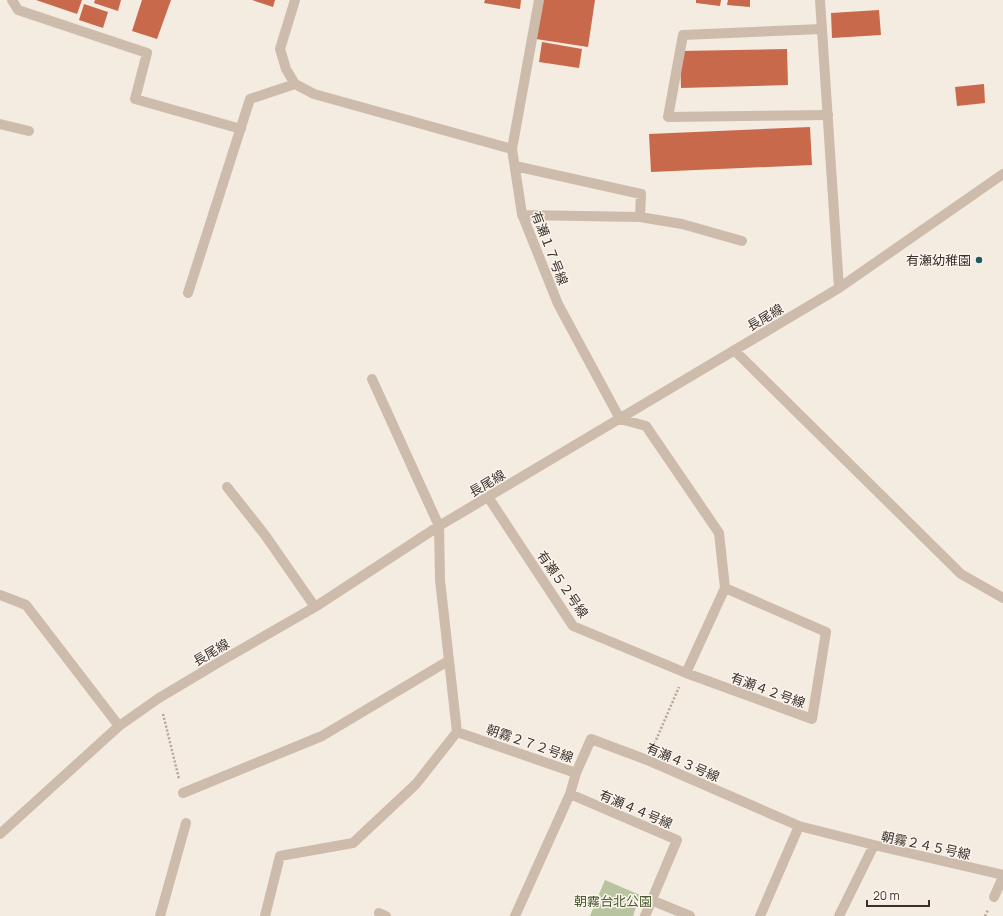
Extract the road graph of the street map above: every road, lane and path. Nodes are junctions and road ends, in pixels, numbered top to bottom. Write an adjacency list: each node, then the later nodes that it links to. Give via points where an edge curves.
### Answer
1 (12, 0): 9 (street, via 18,10 147,53 135,99)
2 (295, 0): 6 (street, via 280,49 286,69)
3 (539, 0): 11 (street, 有瀬１７号線)
4 (820, 0): 5 (street)
5 (822, 29): 7 (street); 7 (street, via 683,35 668,117)
6 (295, 84): 9 (street, via 250,99); 11 (street, via 314,94)
7 (828, 115): 17 (street)
8 (0, 124): 10 (street)
9 (241, 129): 18 (street)
10 (29, 132)
11 (512, 149): 12 (street, 有瀬１７号線)
12 (515, 166): 14 (street, 有瀬１７号線); 15 (street, via 641,194)
13 (1003, 174): 17 (street, 長尾線)
14 (522, 214): 15 (street); 21 (street, 有瀬１７号線, via 558,304)
15 (640, 217): 16 (street, via 682,224)
16 (742, 241)
17 (839, 288): 19 (street, 長尾線)
18 (188, 293)
19 (734, 350): 21 (street, 長尾線); 27 (street, via 961,574)
20 (372, 379): 24 (street)
21 (620, 419): 23 (street, 長尾線); 25 (street, via 646,426 719,533)
22 (227, 487): 28 (street)
23 (488, 497): 24 (street, 長尾線); 30 (street, 有瀬５２号線, via 573,626)
24 (439, 526): 28 (street, 長尾線); 29 (street, via 440,580)
25 (725, 588): 30 (street); 30 (street, 有瀬４２号線, via 826,632 812,719)
26 (0, 595): 32 (street, via 26,606)
27 (1003, 598)
28 (315, 607): 31 (street, 長尾線)
29 (448, 661): 33 (street); 36 (street, via 322,736)
30 (686, 673): 34 (path)
31 (159, 698): 32 (street, 長尾線); 36 (path)
32 (119, 726): 40 (street, 長尾線)
33 (457, 732): 35 (street, 朝霧２７２号線); 46 (street, via 416,784 353,843 280,856)
34 (647, 760): 35 (street, 有瀬４３号線, via 591,739); 39 (street, 有瀬４３号線)
35 (576, 773): 37 (street, 朝霧２７２号線)
36 (183, 793)
37 (570, 794): 44 (street, 有瀬４４号線, via 677,840); 47 (street, 朝霧２７２号線)
38 (186, 823): 45 (street)
39 (799, 826): 41 (street, 有瀬４３号線); 50 (street)
40 (0, 834)
41 (874, 845): 42 (street, 朝霧２４５号線); 51 (street, 朝霧２４５号線)
42 (1003, 876): 43 (street)
43 (994, 897)
44 (651, 900): 48 (street); 49 (street)
45 (160, 916)
46 (265, 916)
47 (515, 916)
48 (645, 916)
49 (690, 916)
50 (760, 916)
51 (839, 916)

